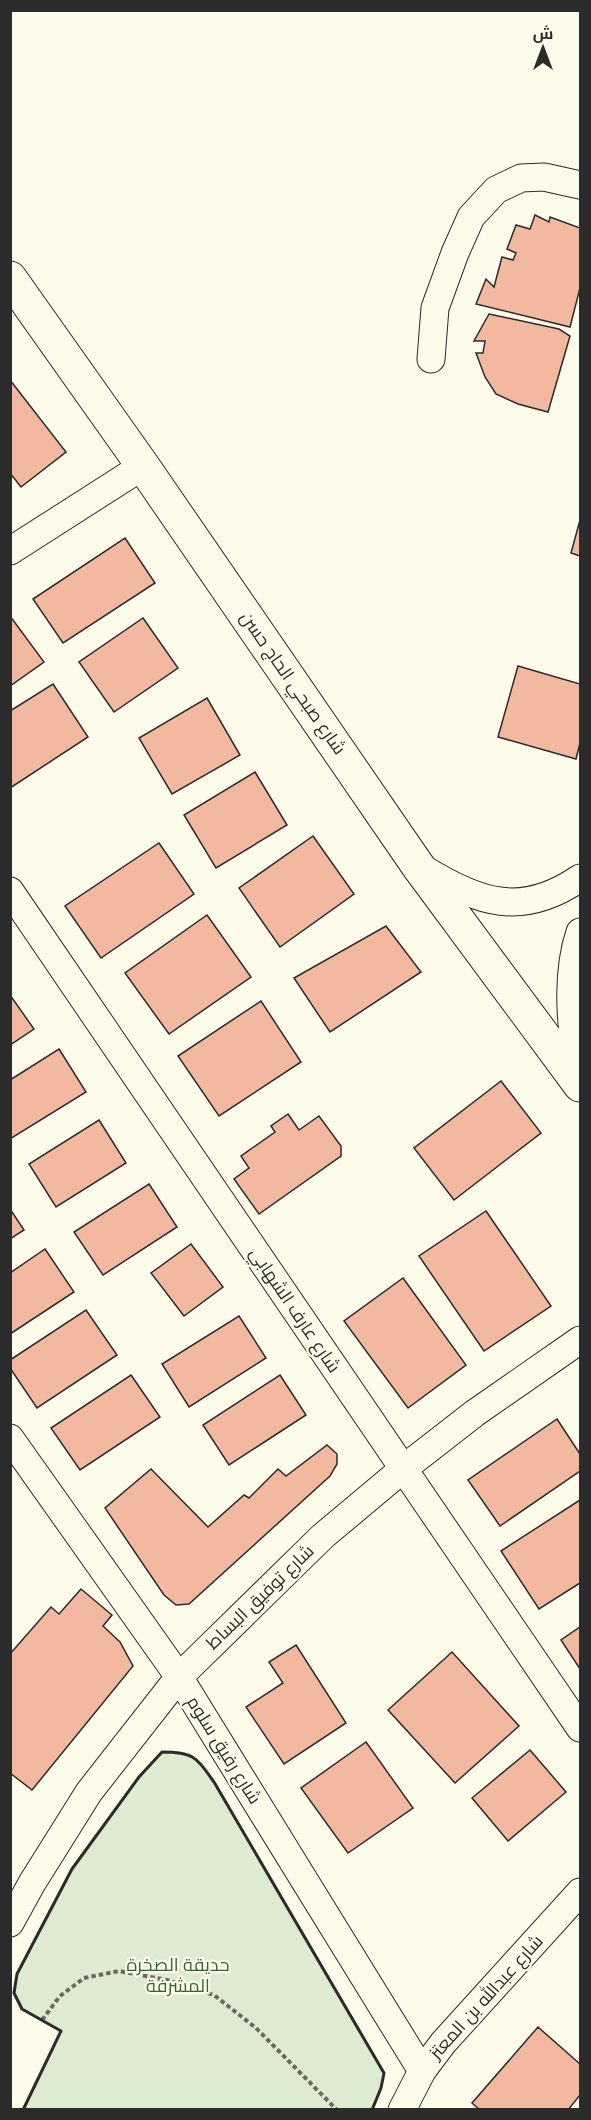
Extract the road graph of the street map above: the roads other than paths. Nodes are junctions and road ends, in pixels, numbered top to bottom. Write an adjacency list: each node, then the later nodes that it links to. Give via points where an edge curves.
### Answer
1 (580, 185): 3 (street, via 544,177 521,178 496,190 471,217 435,308)
2 (10, 278): 4 (street, شارع صبحي الحاج حسن)
3 (430, 359)
4 (143, 466): 5 (street); 6 (street, شارع صبحي الحاج حسن)
5 (10, 551)
6 (418, 866): 7 (street, via 468,894 507,902 534,901); 10 (street, شارع صبحي الحاج حسن)
7 (580, 878)
8 (10, 891): 13 (street, شارع عارف الشهابي)
9 (580, 932): 10 (street, via 572,987)
10 (580, 1084)
11 (580, 1340): 13 (street, شارع توفيق البساط)
12 (10, 1438): 14 (street, شارع رفيق سلوم)
13 (403, 1469): 14 (street, شارع توفيق البساط, via 323,1536); 15 (street, شارع عارف الشهابي)
14 (179, 1677): 17 (street, شارع توفيق البساط, via 89,1792); 18 (street, شارع رفيق سلوم)
15 (580, 1728)
16 (580, 1892): 18 (street, شارع عبدالله بن المعتز)
17 (10, 1923)
18 (422, 2071): 19 (street, شارع عبدالله بن المعتز)
19 (402, 2109)

